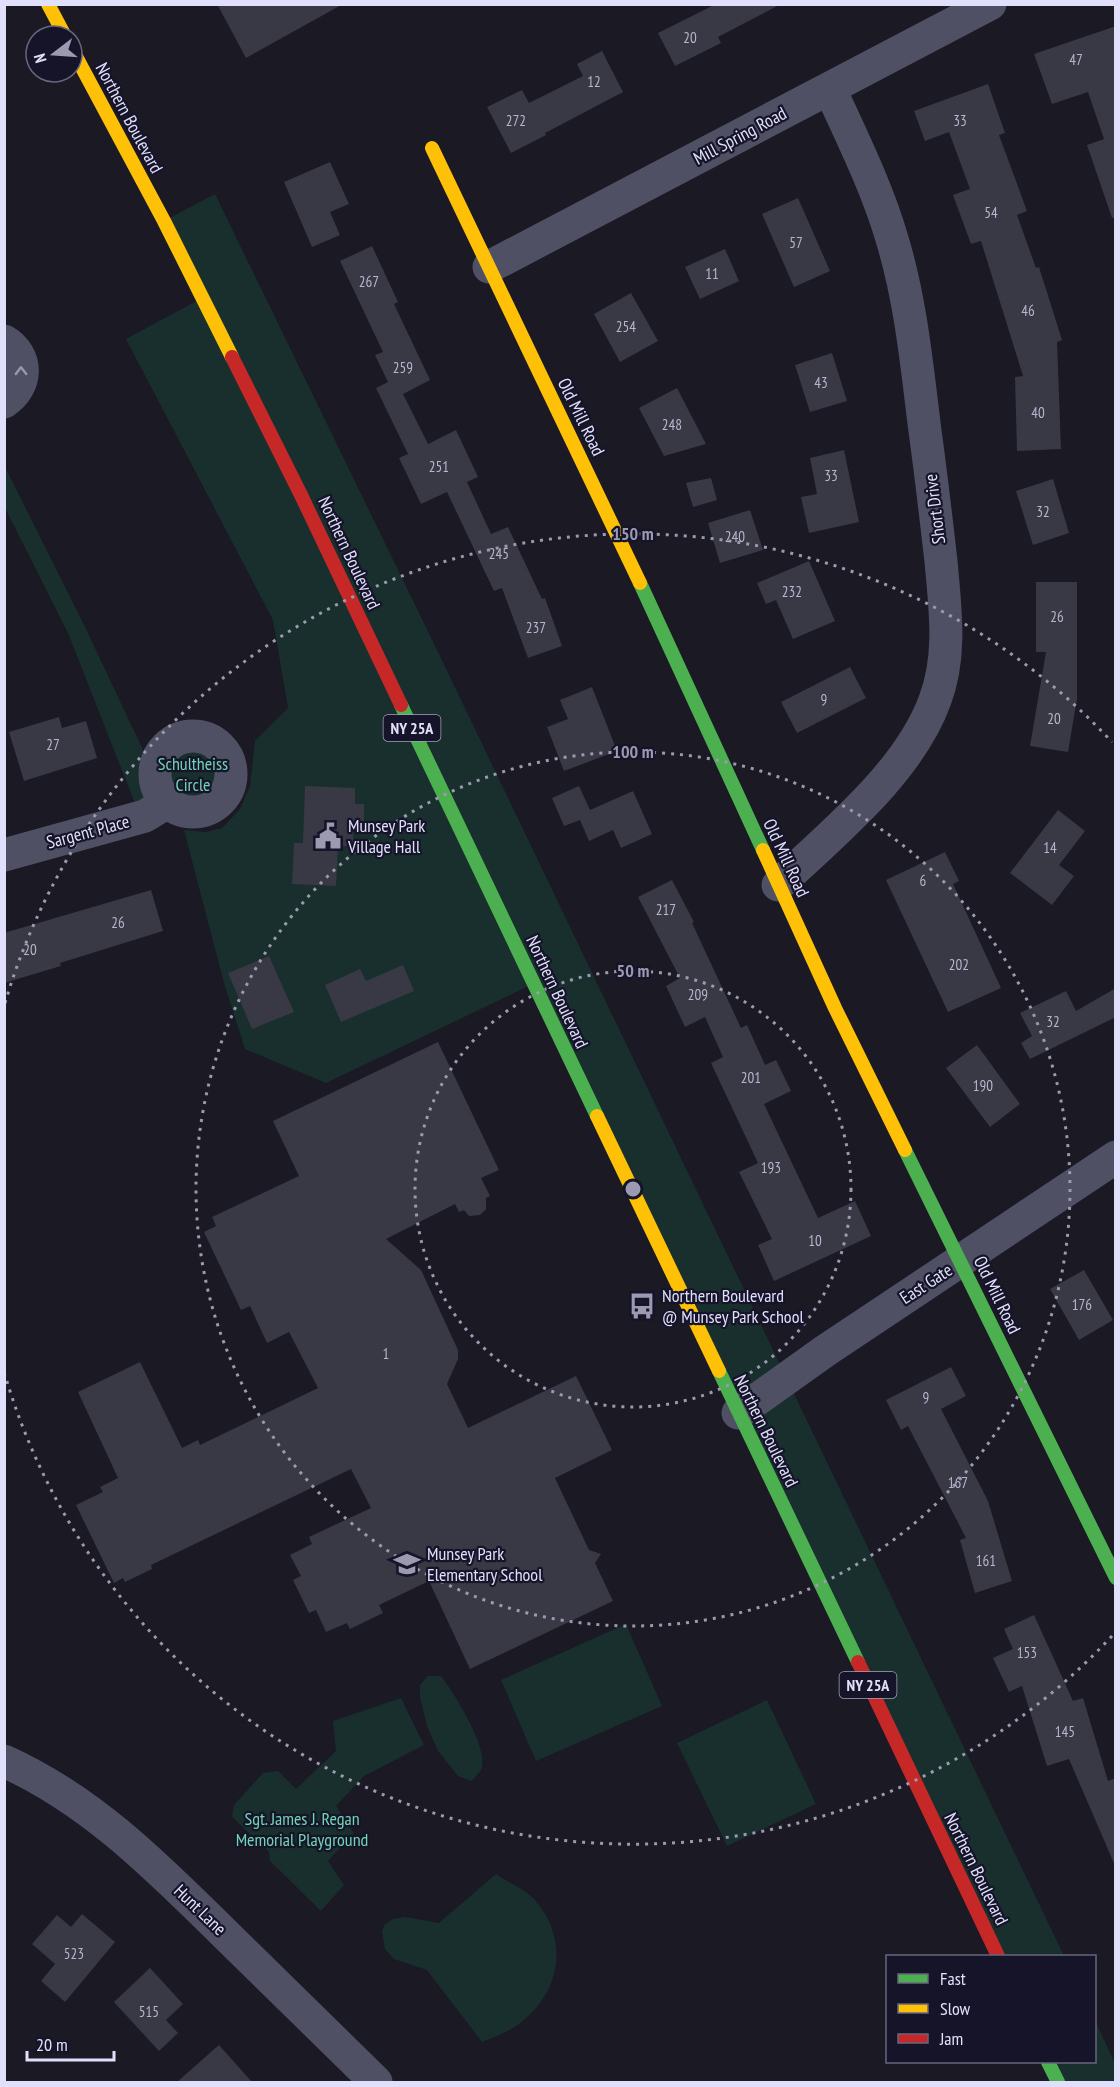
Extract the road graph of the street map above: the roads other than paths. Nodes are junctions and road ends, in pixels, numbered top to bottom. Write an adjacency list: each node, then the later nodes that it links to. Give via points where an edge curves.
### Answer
1 (48, 4): 3 (main road)
2 (990, 4): 5 (street, Mill Spring Road)
3 (59, 24)
4 (84, 71): 15 (main road, Northern Boulevard / NY 25A, via 164,221 301,495)
5 (830, 89): 7 (street, Mill Spring Road); 12 (street, Short Drive, via 886,219 907,301 936,508 946,658 935,700 917,737 861,807)
6 (432, 148): 7 (main road, Old Mill Road)
7 (489, 267): 12 (main road, Old Mill Road, via 613,525)
8 (4, 341): 9 (street, one-way to 8, via 19,388 23,367 15,348)
9 (4, 402)
10 (164, 799): 11 (street, Sargent Place, via 145,816)
11 (4, 855)
12 (778, 885): 14 (main road, Old Mill Road)
13 (1116, 1157): 14 (street, East Gate)
14 (960, 1261): 15 (street, East Gate); 16 (main road, Old Mill Road)
15 (738, 1413): 18 (main road, Northern Boulevard / NY 25A)
16 (1116, 1578)
17 (4, 1761): 20 (street, Hunt Lane, via 93,1814 151,1862)
18 (998, 1955)
19 (1049, 2063): 21 (main road)
20 (376, 2082)
21 (1058, 2082)

